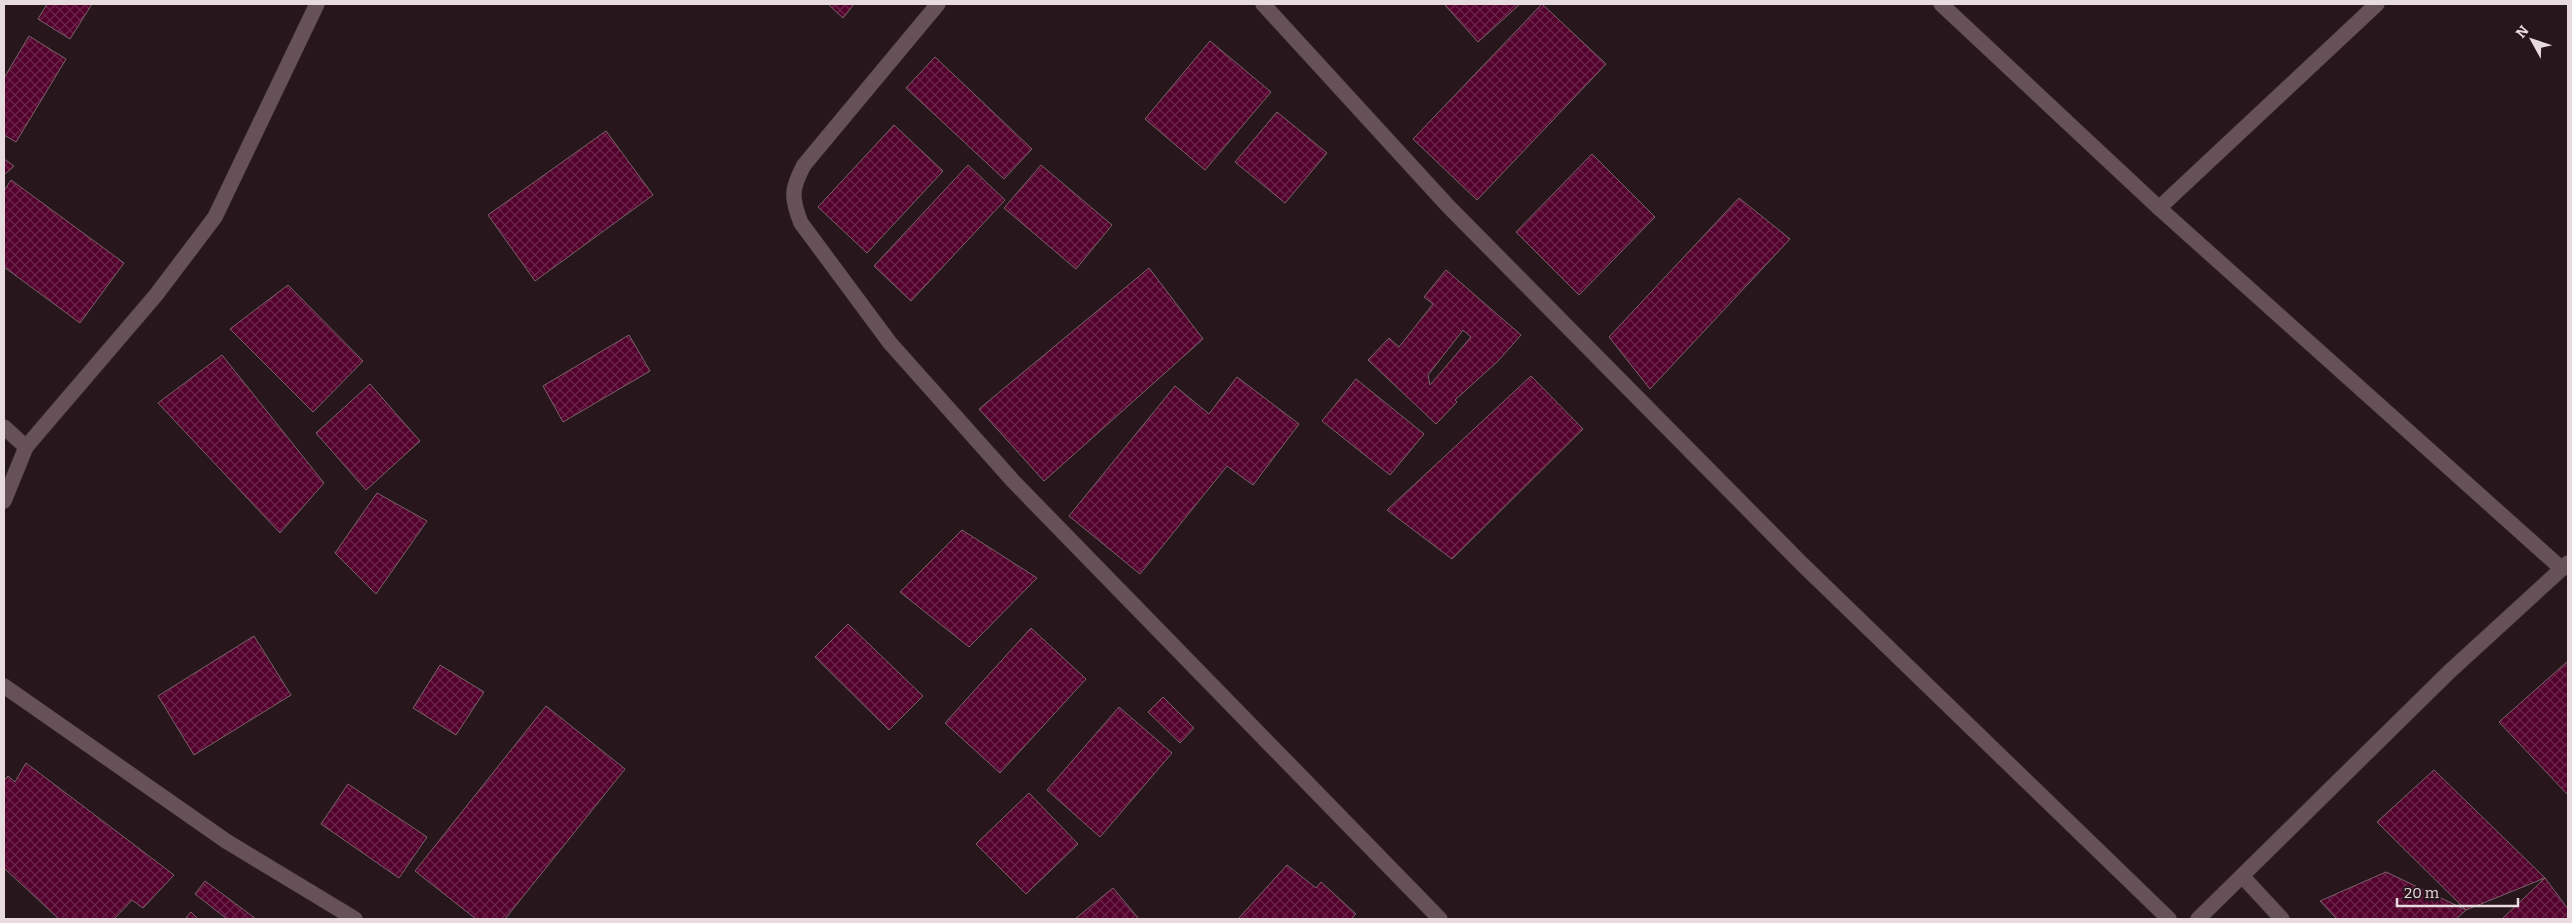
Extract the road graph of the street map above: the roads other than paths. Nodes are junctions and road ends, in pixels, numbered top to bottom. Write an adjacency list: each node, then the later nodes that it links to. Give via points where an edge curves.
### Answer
1 (317, 4): 8 (street, via 215,217 156,295)
2 (938, 4): 13 (street, via 804,165 793,185 794,205 801,223 890,343 1013,481)
3 (1263, 4): 15 (street, via 1448,206 1774,536)
4 (1941, 4): 6 (street)
5 (2377, 4): 6 (street)
6 (2159, 208): 10 (street)
7 (4, 427): 8 (street)
8 (26, 447): 9 (street)
9 (4, 501)
10 (2565, 566): 12 (street, via 2449,672)
11 (4, 686): 14 (street, via 226,841)
12 (2243, 877): 16 (street); 17 (street)
13 (1432, 917)
14 (355, 919)
15 (2169, 919)
16 (2198, 919)
17 (2282, 919)

